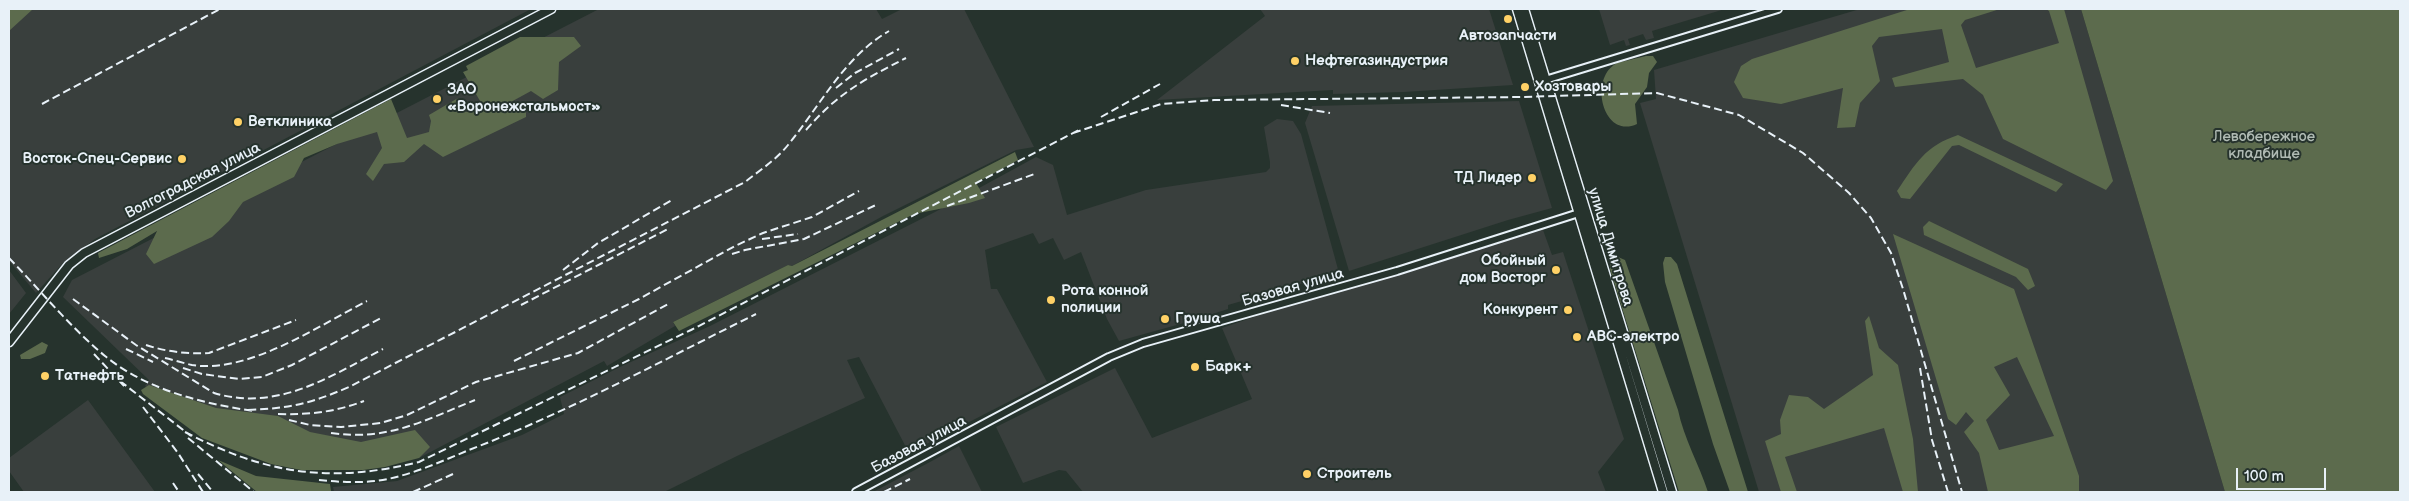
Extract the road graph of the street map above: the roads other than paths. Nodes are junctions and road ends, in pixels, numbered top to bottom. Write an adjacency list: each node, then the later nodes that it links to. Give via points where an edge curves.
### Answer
1 (551, 9): 7 (main road, Волгоградская улица, via 84,253 69,265)
2 (1517, 9): 6 (main road, улица Димитрова)
3 (1524, 9): 5 (main road, улица Димитрова)
4 (1778, 9): 5 (street)
5 (1545, 80): 6 (main road, улица Димитрова)
6 (1582, 211): 8 (street, Базовая улица, via 1404,269 1143,343); 9 (main road, улица Димитрова); 10 (main road, улица Димитрова)
7 (9, 342)
8 (856, 492)
9 (1663, 492)
10 (1672, 492)

